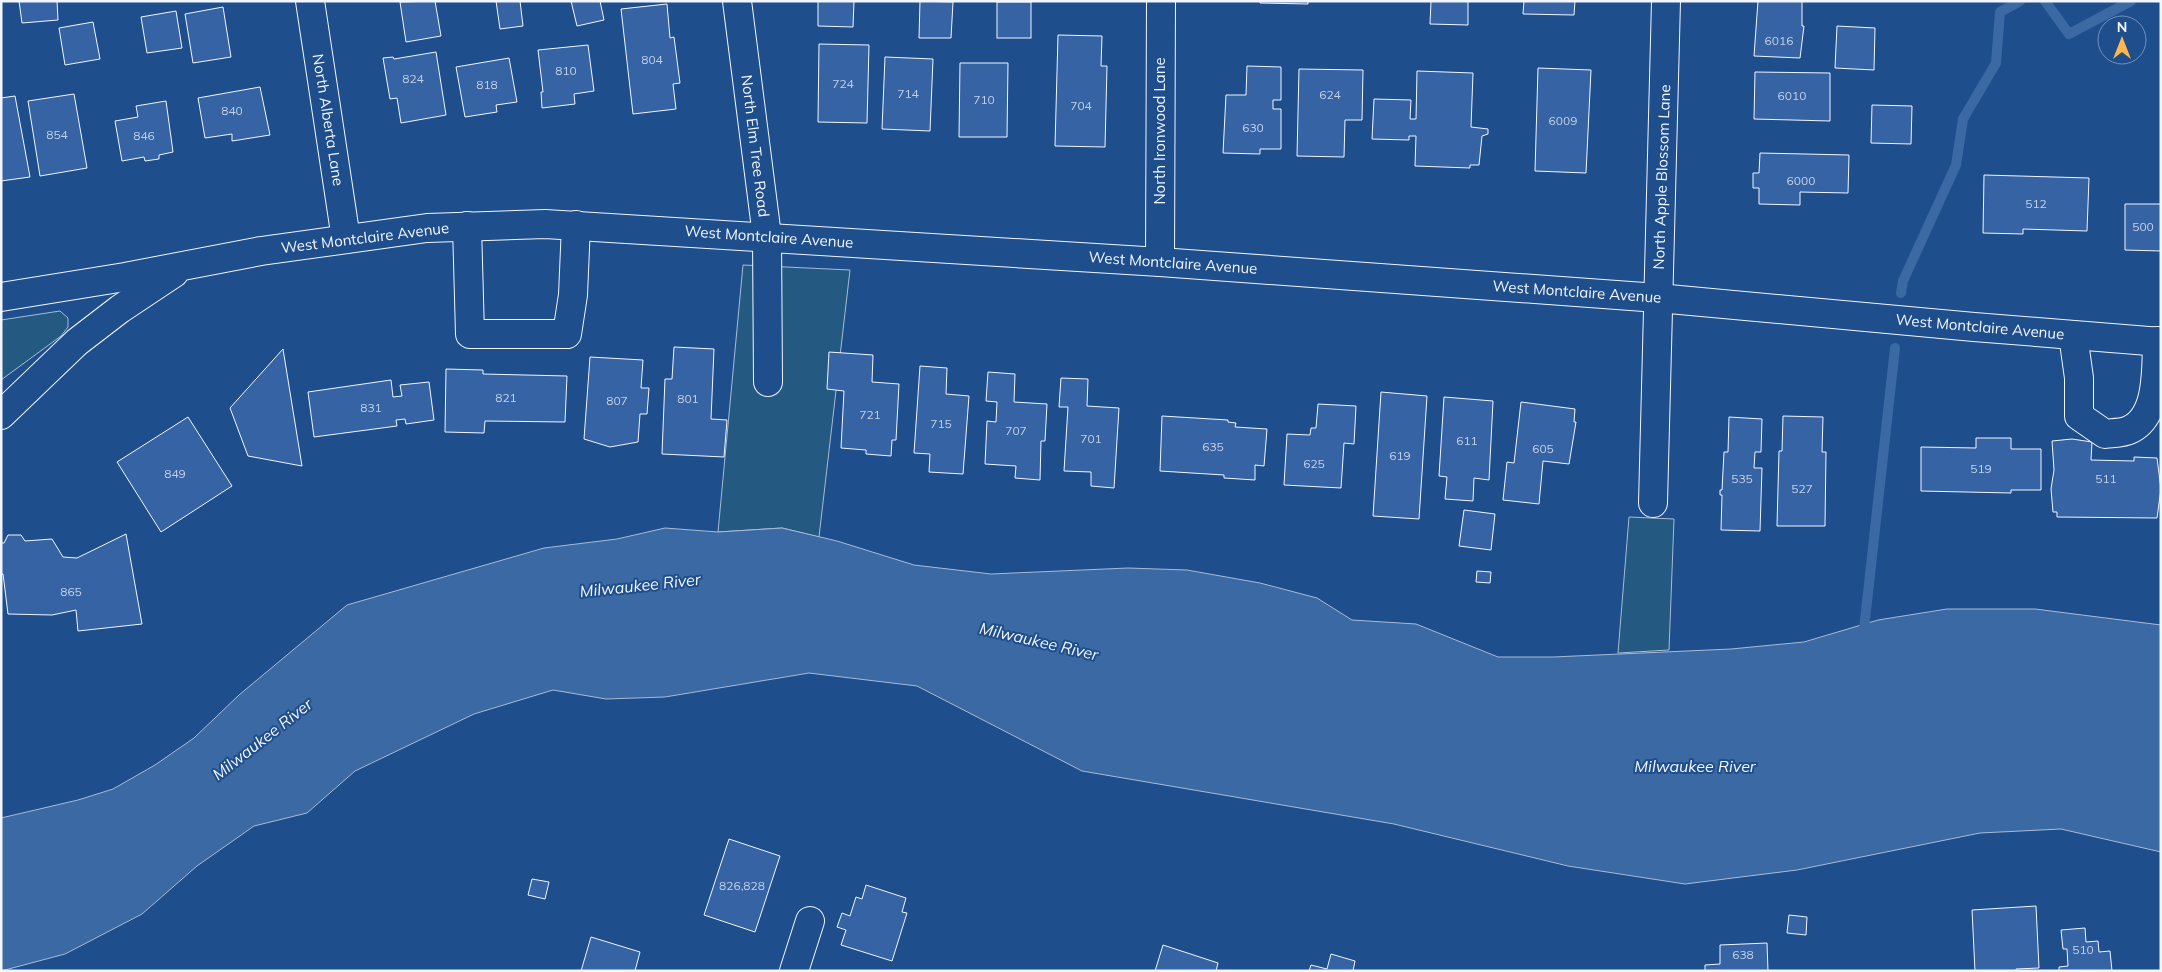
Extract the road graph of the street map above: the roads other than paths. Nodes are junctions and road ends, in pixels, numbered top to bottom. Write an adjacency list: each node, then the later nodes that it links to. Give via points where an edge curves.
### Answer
1 (310, 1): 8 (street, North Alberta Lane)
2 (737, 1): 7 (street, North Elm Tree Road)
3 (1161, 1): 9 (street, North Ironwood Lane)
4 (1666, 1): 12 (street, North Apple Blossom Lane)
5 (576, 225): 6 (street, West Montclaire Avenue); 6 (street, via 573,295 567,334 470,334); 7 (street, West Montclaire Avenue)
6 (467, 226): 8 (street, West Montclaire Avenue)
7 (767, 236): 9 (street, West Montclaire Avenue); 15 (street, North Elm Tree Road)
8 (346, 239): 10 (street, West Montclaire Avenue)
9 (1160, 262): 12 (street, West Montclaire Avenue)
10 (186, 266): 11 (street, West Montclaire Avenue); 16 (street, West Montclaire Avenue, via 77,342)
11 (1, 297)
12 (1658, 298): 13 (street, West Montclaire Avenue); 17 (street, North Apple Blossom Lane)
13 (2072, 334): 14 (street, West Montclaire Avenue); 14 (street, via 2079,378 2079,416 2105,434 2129,430 2149,412)
14 (2159, 341)
15 (768, 382)
16 (1, 415)
17 (1653, 503)
18 (810, 920): 19 (street)
19 (794, 971)

